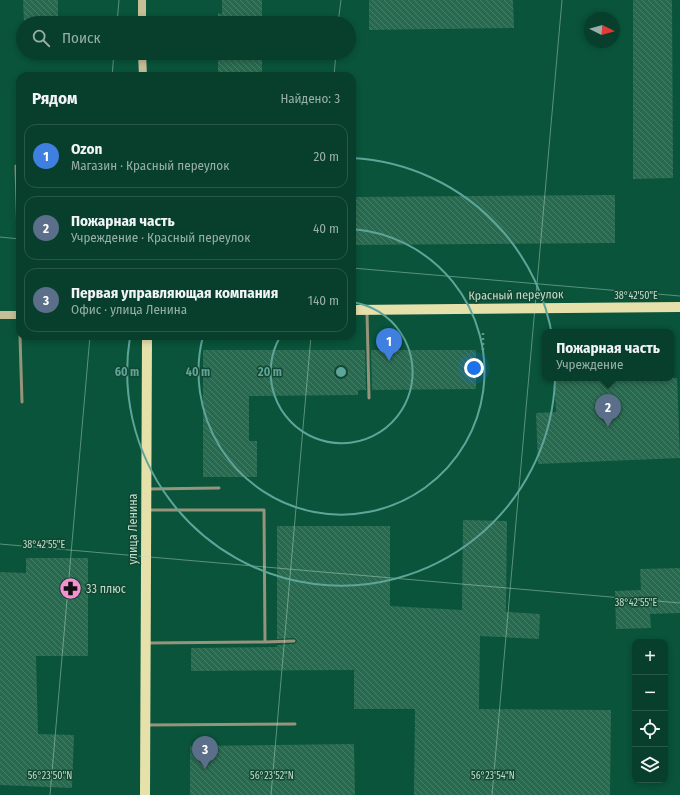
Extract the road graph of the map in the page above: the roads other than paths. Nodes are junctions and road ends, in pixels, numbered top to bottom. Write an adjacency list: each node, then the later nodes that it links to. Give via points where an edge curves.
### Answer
1 (142, 0): 2 (main road)
2 (142, 16)
3 (142, 60): 4 (main road)
4 (143, 72)
5 (680, 307): 7 (main road, Красный переулок)
6 (356, 310): 7 (main road, Красный переулок)
7 (367, 310): 12 (lane)
8 (0, 315): 9 (main road)
9 (16, 315)
10 (20, 340): 13 (lane)
11 (147, 340): 15 (main road, улица Ленина)
12 (369, 398)
13 (22, 402)
14 (219, 488): 15 (lane)
15 (146, 489): 16 (main road, улица Ленина)
16 (146, 510): 18 (lane, via 264,510); 19 (main road, улица Ленина)
17 (294, 641): 18 (lane)
18 (264, 642): 19 (lane)
19 (146, 643): 21 (main road, улица Ленина)
20 (295, 724): 21 (lane)
21 (145, 725): 22 (main road, улица Ленина)
22 (145, 795)

